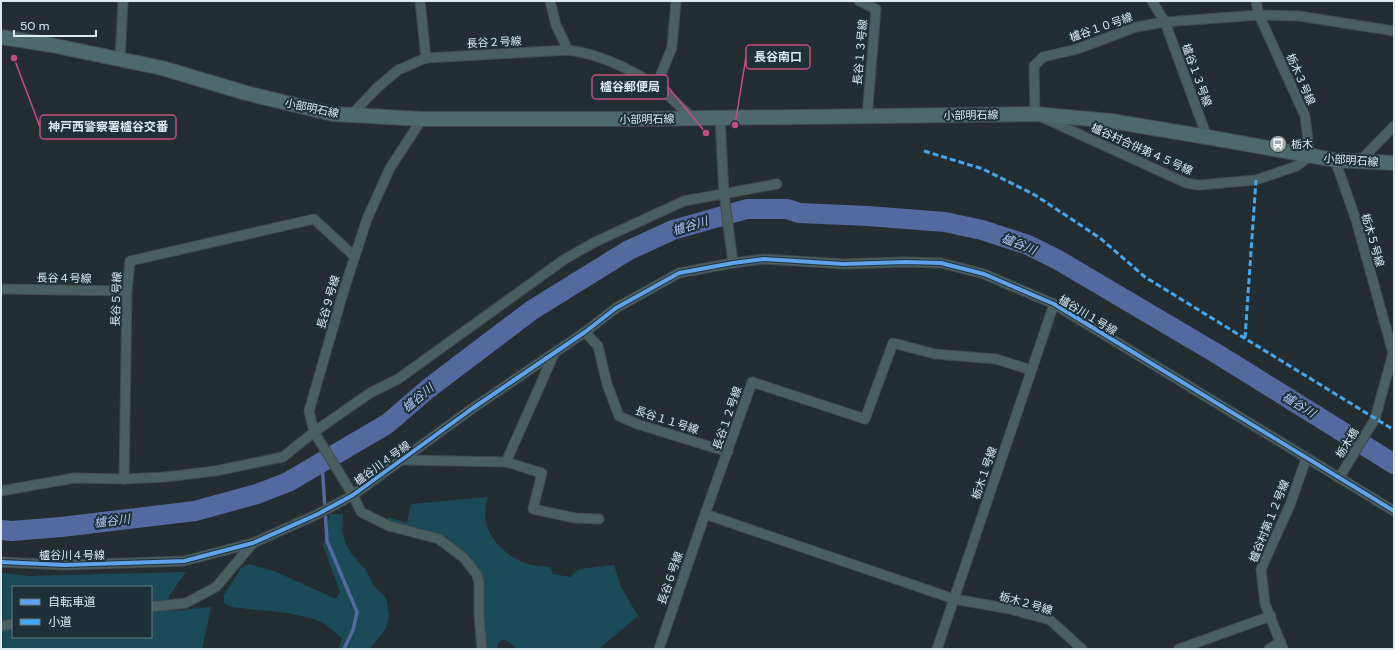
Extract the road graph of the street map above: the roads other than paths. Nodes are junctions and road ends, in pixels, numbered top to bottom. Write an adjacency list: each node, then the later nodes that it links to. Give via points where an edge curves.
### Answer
1 (123, 1): 15 (street)
2 (420, 1): 14 (street)
3 (550, 1): 13 (street, via 556,24)
4 (676, 1): 16 (street, via 672,46)
5 (859, 1): 8 (street, 長谷１３号線)
6 (1152, 1): 10 (street, 櫨谷１３号線)
7 (1256, 1): 9 (street, 栃木３号線)
8 (876, 5): 19 (street, 長谷１３号線)
9 (1259, 15): 10 (street, 櫨谷１０号線); 11 (street, 櫨谷１０号線, via 1299,16); 25 (street, 栃木３号線, via 1305,116)
10 (1165, 22): 17 (street, 櫨谷１０号線, via 1136,27 1077,49 1043,57 1034,66); 24 (street, 櫨谷１３号線)
11 (1394, 30)
12 (1, 37): 15 (main road, 小部明石線)
13 (568, 50): 14 (street, 長谷２号線); 16 (street, 長谷２号線, via 585,52 613,62)
14 (426, 58): 18 (street, 長谷２号線, via 398,70)
15 (120, 60): 18 (main road, 小部明石線, via 162,68 246,93 326,112)
16 (656, 87): 20 (street, 長谷２号線)
17 (1035, 114): 19 (main road, 小部明石線); 24 (main road, 小部明石線, via 1111,121); 25 (street, 櫨谷村合併第４５号線, via 1186,183 1199,185 1256,180 1297,166)
18 (350, 115): 22 (main road, 小部明石線)
19 (867, 117): 21 (main road, 小部明石線)
20 (693, 118): 21 (main road, 小部明石線); 22 (main road, 小部明石線)
21 (720, 118): 30 (street)
22 (422, 119): 31 (street, 長谷９号線, via 390,168)
23 (1394, 126): 27 (street)
24 (1207, 137): 25 (main road, 小部明石線)
25 (1310, 156): 26 (main road, 小部明石線)
26 (1335, 160): 27 (main road, 小部明石線); 39 (street, 栃木５号線, via 1356,220 1393,352)
27 (1360, 161): 28 (main road, 小部明石線)
28 (1394, 162)
29 (777, 184): 30 (street)
30 (724, 194): 32 (street); 40 (street, via 684,202 595,242 565,259 398,379 370,393)
31 (354, 256): 34 (street, 長谷５号線, via 314,219 130,261); 40 (street, 長谷９号線, via 309,411)
32 (733, 263): 35 (street, 櫨谷川１号線, via 764,260 844,264 941,263 984,274); 36 (street, 櫨谷川４号線, via 679,273 616,308)
33 (1, 289): 34 (street, 長谷４号線)
34 (128, 291): 46 (street, 長谷５号線)
35 (1054, 304): 38 (street, 栃木１号線); 42 (street, 櫨谷川１号線)
36 (586, 332): 37 (street, 櫨谷川４号線); 41 (street, 長谷１１号線, via 598,346 607,384 619,416)
37 (554, 354): 43 (street, 櫨谷川４号線, via 472,408); 44 (street)
38 (1031, 370): 41 (street, 長谷１２号線, via 996,359 935,354 892,343 865,419 752,382); 54 (street, 栃木１号線)
39 (1375, 419): 45 (street, 栃木橋)
40 (314, 432): 46 (street, via 283,457 215,471); 48 (street, 長谷９号線)
41 (728, 452): 50 (street, 長谷１２号線)
42 (1306, 459): 45 (street, 櫨谷川１号線); 56 (street, 櫨谷村第１２号線, via 1290,505 1261,569 1265,604)
43 (402, 460): 44 (street); 48 (street, 櫨谷川４号線)
44 (506, 462): 51 (street, via 542,473 533,509 574,518)
45 (1339, 478): 49 (street, 櫨谷川１号線)
46 (124, 479): 47 (street, via 74,478)
47 (1, 491)
48 (353, 495): 52 (street, 櫨谷川４号線); 60 (street, 長谷９号線, via 361,512 389,526 439,539 464,558 477,575 479,583)
49 (1394, 511)
50 (705, 514): 54 (street); 61 (street, 長谷６号線)
51 (600, 519)
52 (253, 543): 53 (street, 櫨谷川４号線, via 184,561 65,565); 55 (street, via 216,587 186,603)
53 (1, 562)
54 (954, 599): 62 (street, 栃木１号線); 63 (street, 栃木２号線, via 1010,609 1050,620)
55 (152, 607)
56 (1271, 616): 59 (street, 櫨谷村第１２号線); 64 (street)
57 (12, 624): 58 (street)
58 (1, 626)
59 (1282, 645): 65 (street)
60 (482, 649)
61 (659, 649)
62 (937, 649)
63 (1082, 649)
64 (1179, 649)
65 (1269, 649)

